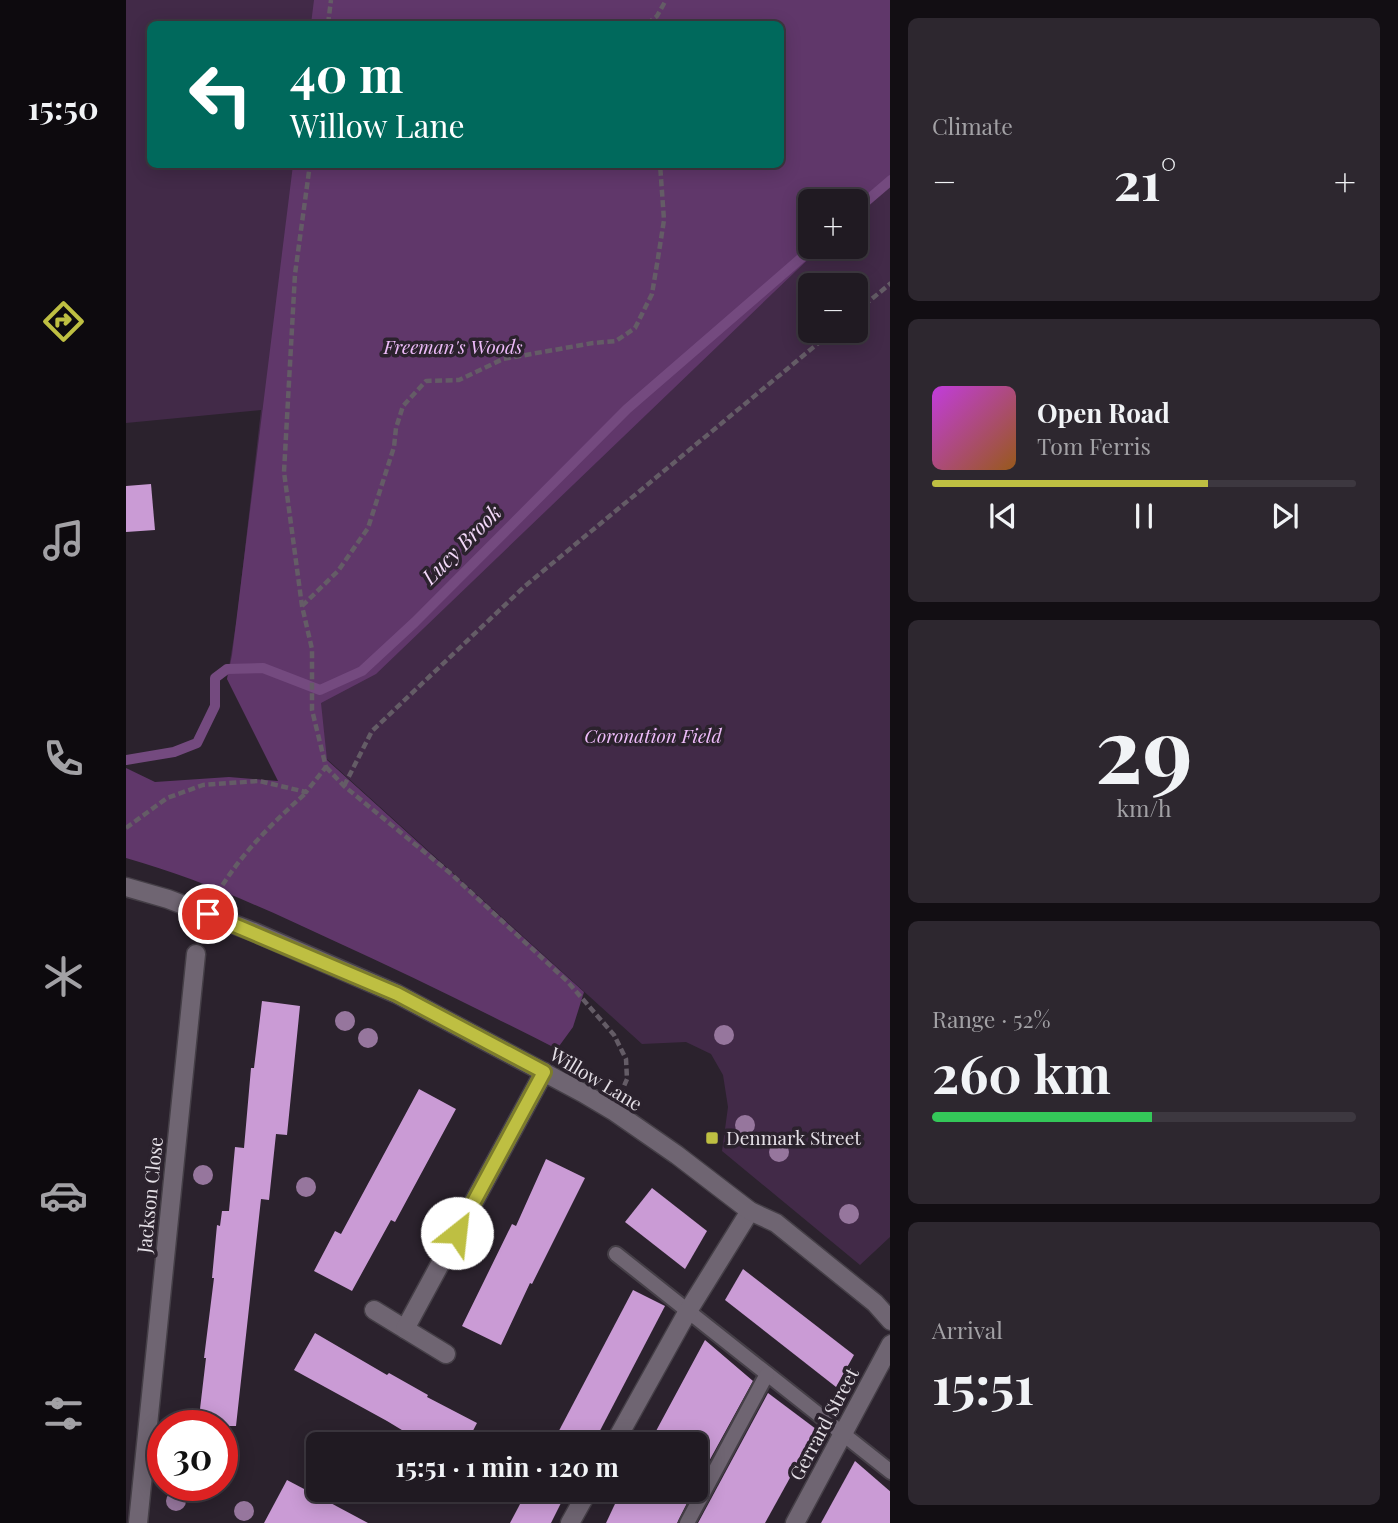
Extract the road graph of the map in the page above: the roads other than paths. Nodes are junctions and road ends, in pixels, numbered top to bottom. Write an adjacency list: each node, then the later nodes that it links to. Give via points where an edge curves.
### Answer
1 (126, 887): 3 (street, Willow Lane, via 254,932 397,994)
2 (196, 954): 17 (street, Jackson Close)
3 (544, 1072): 4 (street, Willow Lane, via 615,1112); 9 (street)
4 (750, 1211): 7 (street); 8 (street, Willow Lane, via 776,1223)
5 (616, 1254): 7 (lane)
6 (374, 1310): 9 (street)
7 (688, 1311): 12 (lane); 13 (street)
8 (890, 1320)
9 (405, 1329): 11 (street)
10 (890, 1346): 14 (street, Gerrard Street)
11 (446, 1354)
12 (767, 1374): 14 (lane); 19 (lane)
13 (621, 1432)
14 (843, 1434): 15 (lane); 20 (street, Gerrard Street)
15 (890, 1471)
16 (582, 1502): 18 (street)
17 (138, 1523)
18 (570, 1523)
19 (687, 1523)
20 (795, 1523)

